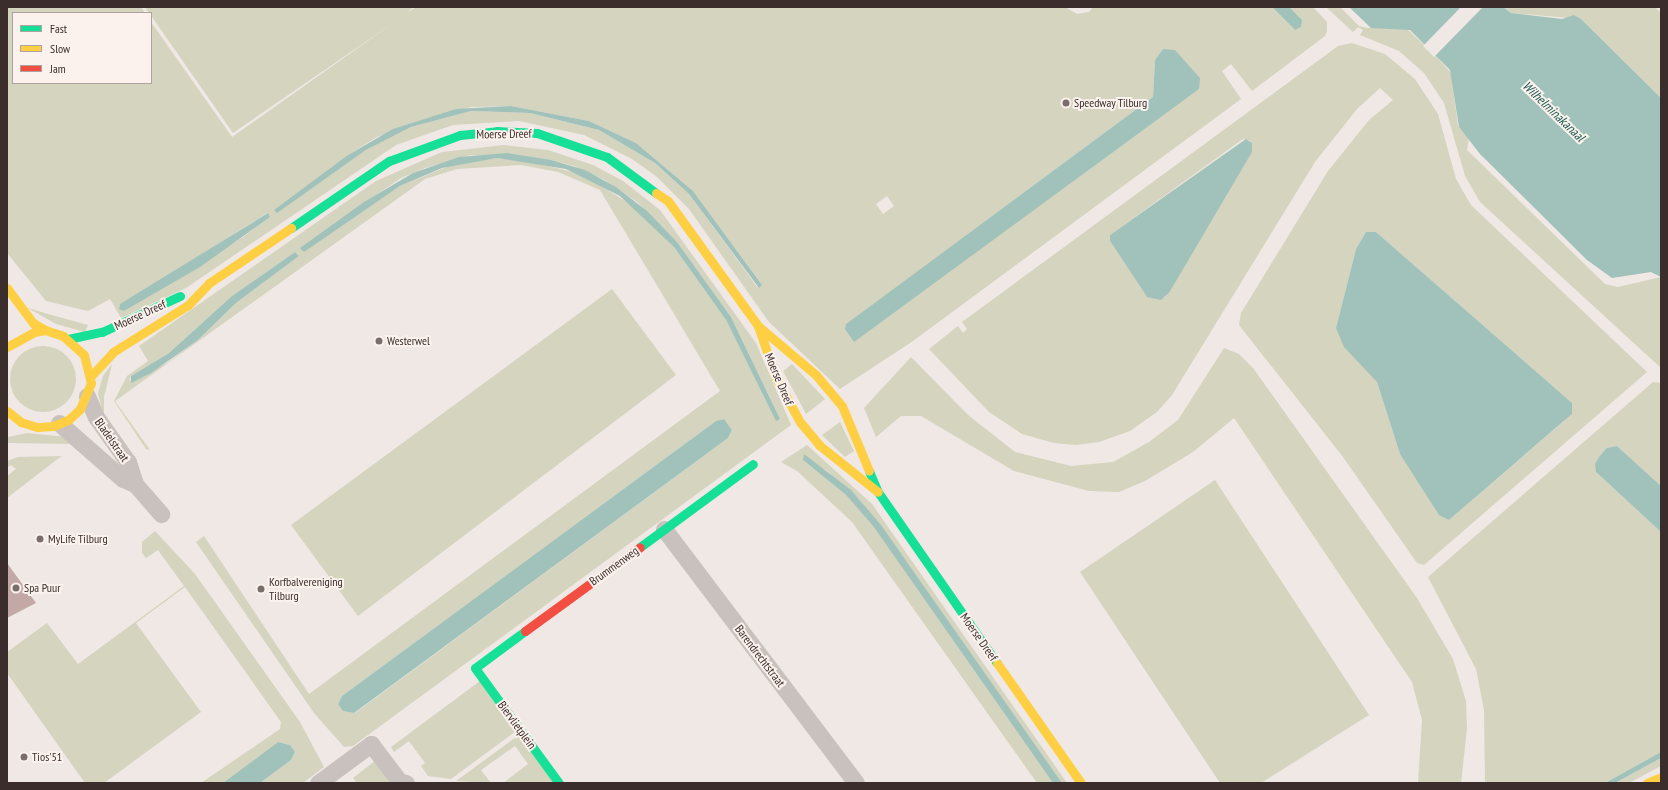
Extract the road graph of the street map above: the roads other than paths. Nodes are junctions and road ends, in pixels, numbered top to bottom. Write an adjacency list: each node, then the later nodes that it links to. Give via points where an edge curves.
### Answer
1 (209, 283): 3 (street, Moerse Dreef, via 389,161 460,135 497,131 536,133 607,157 668,201); 5 (street, Moerse Dreef, via 200,284 102,332); 7 (street, Moerse Dreef, via 188,305 113,352)
2 (7, 288): 4 (street, via 33,322)
3 (758, 326): 15 (street, Moerse Dreef, via 816,375 842,406); 15 (street, Moerse Dreef, via 776,378 800,422 818,445)
4 (44, 330): 5 (street); 6 (street, via 20,337)
5 (68, 339): 7 (street, via 84,355)
6 (7, 347)
7 (90, 377): 8 (street)
8 (87, 396): 10 (street, via 80,409); 14 (street, Bladelstraat, via 96,417 128,462)
9 (7, 411): 11 (street)
10 (59, 423): 11 (street); 14 (street, Bladelstraat, via 124,479)
11 (29, 424): 12 (street)
12 (11, 430)
13 (753, 464): 17 (street, Brummenweg)
14 (135, 484): 16 (street, Bladelstraat)
15 (878, 492): 24 (street, Moerse Dreef)
16 (161, 514)
17 (664, 528): 18 (street, Brummenweg); 23 (street, Barendrechtstraat)
18 (475, 668): 22 (street, Biervlietplein)
19 (1661, 776): 25 (street)
20 (318, 783): 21 (street, via 372,744 400,782)
21 (406, 783)
22 (559, 783)
23 (856, 783)
24 (1081, 783)
25 (1647, 783)

